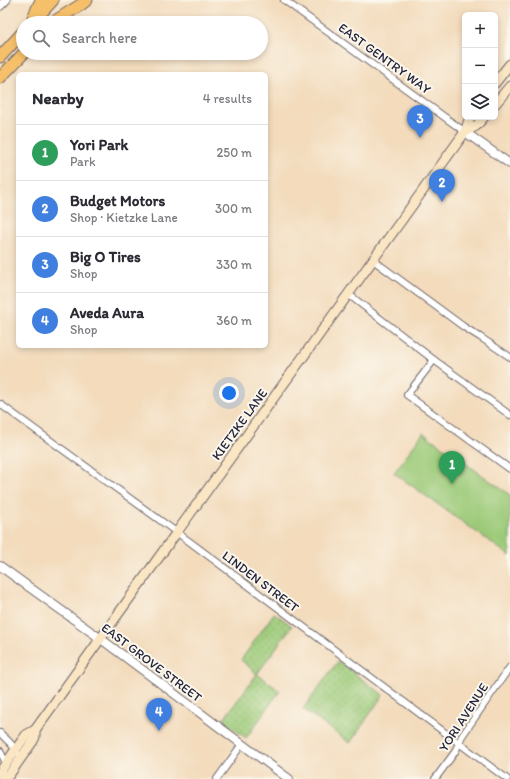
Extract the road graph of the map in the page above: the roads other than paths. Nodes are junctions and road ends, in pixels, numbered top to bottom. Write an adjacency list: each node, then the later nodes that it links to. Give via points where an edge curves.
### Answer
1 (6, 0): 7 (street)
2 (41, 0): 8 (highway)
3 (53, 0): 9 (highway)
4 (73, 0): 10 (highway)
5 (87, 0): 11 (highway)
6 (284, 0): 22 (street, EAST GENTRY WAY)
7 (0, 6)
8 (35, 16)
9 (38, 16)
10 (58, 16)
11 (63, 16)
12 (16, 40): 13 (highway)
13 (0, 57)
14 (17, 60): 16 (highway)
15 (510, 64): 17 (main road)
16 (0, 78)
17 (498, 79)
18 (510, 86): 19 (main road)
19 (498, 100)
20 (469, 120): 22 (main road, KIETZKE LANE)
21 (481, 120): 22 (main road, KIETZKE LANE)
22 (465, 132): 23 (street, EAST GENTRY WAY); 24 (main road, KIETZKE LANE)
23 (510, 164)
24 (374, 260): 25 (main road, KIETZKE LANE); 26 (street, via 464,327)
25 (348, 294): 27 (street); 31 (main road, KIETZKE LANE)
26 (510, 357)
27 (434, 360): 29 (street); 30 (street, via 408,395)
28 (0, 404): 31 (street, LINDEN STREET)
29 (510, 415)
30 (510, 469)
31 (177, 532): 33 (main road, KIETZKE LANE); 37 (street, LINDEN STREET)
32 (0, 566): 33 (street, EAST GROVE STREET)
33 (101, 639): 35 (main road, KIETZKE LANE); 38 (street, EAST GROVE STREET)
34 (510, 667): 37 (street, YORI AVENUE)
35 (35, 730): 39 (main road, KIETZKE LANE, via 26,735); 41 (main road, KIETZKE LANE, via 33,741)
36 (0, 733): 39 (street)
37 (459, 743): 46 (street, YORI AVENUE); 47 (street, LINDEN STREET)
38 (242, 744): 44 (street); 45 (street, EAST GROVE STREET)
39 (16, 749): 41 (main road, KIETZKE LANE)
40 (0, 751): 41 (street)
41 (9, 766): 42 (main road, KIETZKE LANE, via 2,769); 43 (main road, KIETZKE LANE, via 8,776)
42 (0, 774)
43 (3, 779)
44 (216, 779)
45 (289, 779)
46 (435, 779)
47 (507, 779)

